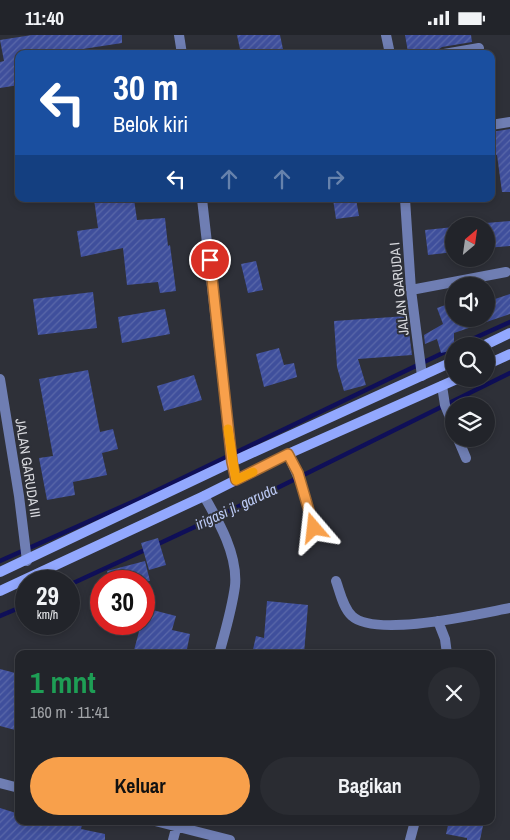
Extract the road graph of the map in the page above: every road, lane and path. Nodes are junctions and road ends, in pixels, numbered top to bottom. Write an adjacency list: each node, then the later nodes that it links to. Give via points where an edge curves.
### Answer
1 (179, 35): 4 (street)
2 (386, 35): 5 (street)
3 (479, 48): 6 (street)
4 (181, 50)
5 (389, 50)
6 (467, 50)
7 (510, 122): 8 (street)
8 (495, 124)
9 (202, 202): 26 (street)
10 (405, 202): 12 (street, JALAN GARUDA I)
11 (506, 272): 12 (street)
12 (411, 290): 18 (street, JALAN GARUDA I)
13 (510, 333): 14 (main road)
14 (495, 340)
15 (510, 354): 16 (main road)
16 (495, 361)
17 (445, 365): 18 (main road)
18 (422, 376): 26 (main road)
19 (0, 379): 30 (street, JALAN GARUDA III)
20 (445, 385): 21 (main road)
21 (442, 386): 22 (street); 24 (main road)
22 (445, 399)
23 (461, 447): 25 (street)
24 (288, 454): 27 (main road); 29 (street, via 299,477)
25 (466, 458)
26 (232, 462): 27 (street); 30 (main road)
27 (236, 480): 28 (main road)
28 (204, 496): 33 (main road); 36 (street, via 228,544 235,577)
29 (314, 528)
30 (27, 561): 31 (main road)
31 (0, 572)
32 (336, 581): 35 (street, via 346,609 360,622)
33 (0, 591)
34 (510, 608): 35 (street)
35 (438, 621): 37 (street)
36 (220, 650)
37 (447, 650)
38 (0, 783): 39 (street)
39 (15, 786)
40 (177, 825): 43 (street)
41 (183, 825): 44 (street)
42 (414, 825): 45 (street)
43 (173, 840)
44 (230, 840)
45 (410, 840)

